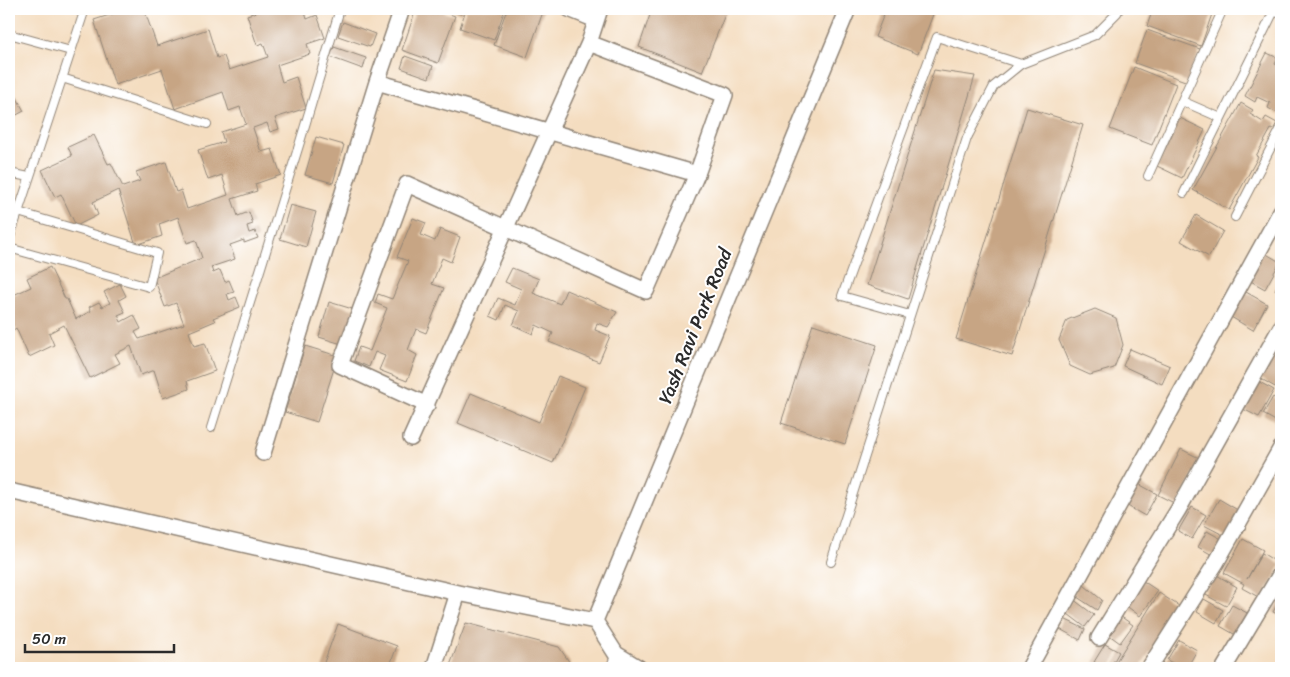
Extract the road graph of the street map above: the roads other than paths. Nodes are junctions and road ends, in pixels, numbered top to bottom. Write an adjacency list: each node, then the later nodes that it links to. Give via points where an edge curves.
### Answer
1 (72, 9): 8 (lane)
2 (340, 9): 36 (lane)
3 (402, 9): 16 (street)
4 (569, 9): 10 (street)
5 (848, 9): 44 (street, Yash Ravi Park Road)
6 (1119, 9): 14 (lane, via 1095,36)
7 (1223, 9): 17 (lane)
8 (84, 10): 13 (lane)
9 (1274, 11): 18 (lane)
10 (598, 14): 12 (street)
11 (9, 34): 13 (lane)
12 (589, 43): 21 (street); 23 (street, via 725,95)
13 (71, 51): 15 (lane)
14 (1021, 64): 33 (lane, via 994,86 967,138); 33 (lane, via 937,37 842,296)
15 (62, 78): 19 (lane); 25 (lane)
16 (376, 82): 21 (street); 39 (street)
17 (1182, 101): 18 (lane); 24 (lane)
18 (1221, 118): 26 (lane)
19 (207, 124)
20 (1281, 128): 29 (lane)
21 (549, 131): 23 (street); 30 (street)
22 (9, 173): 25 (lane)
23 (697, 174): 30 (street, via 646,291)
24 (1148, 176)
25 (30, 177): 28 (lane)
26 (1184, 193)
27 (1281, 211): 50 (street)
28 (18, 212): 31 (lane); 32 (lane, via 157,253 150,287)
29 (1235, 217)
30 (506, 228): 35 (street); 35 (street, via 407,184 340,365)
31 (9, 240)
32 (9, 248)
33 (910, 315): 41 (lane)
34 (1281, 327): 45 (street, via 1178,510)
35 (426, 405): 37 (street)
36 (211, 428)
37 (411, 438)
38 (1281, 448): 51 (street, via 1216,563)
39 (263, 453)
40 (9, 491): 43 (street)
41 (831, 562)
42 (1281, 573): 52 (street)
43 (458, 593): 44 (street); 47 (street)
44 (595, 621): 46 (street)
45 (1098, 638)
46 (616, 654): 48 (lane); 49 (street)
47 (434, 668)
48 (610, 668)
49 (639, 668)
50 (1029, 668)
51 (1149, 668)
52 (1224, 668)

